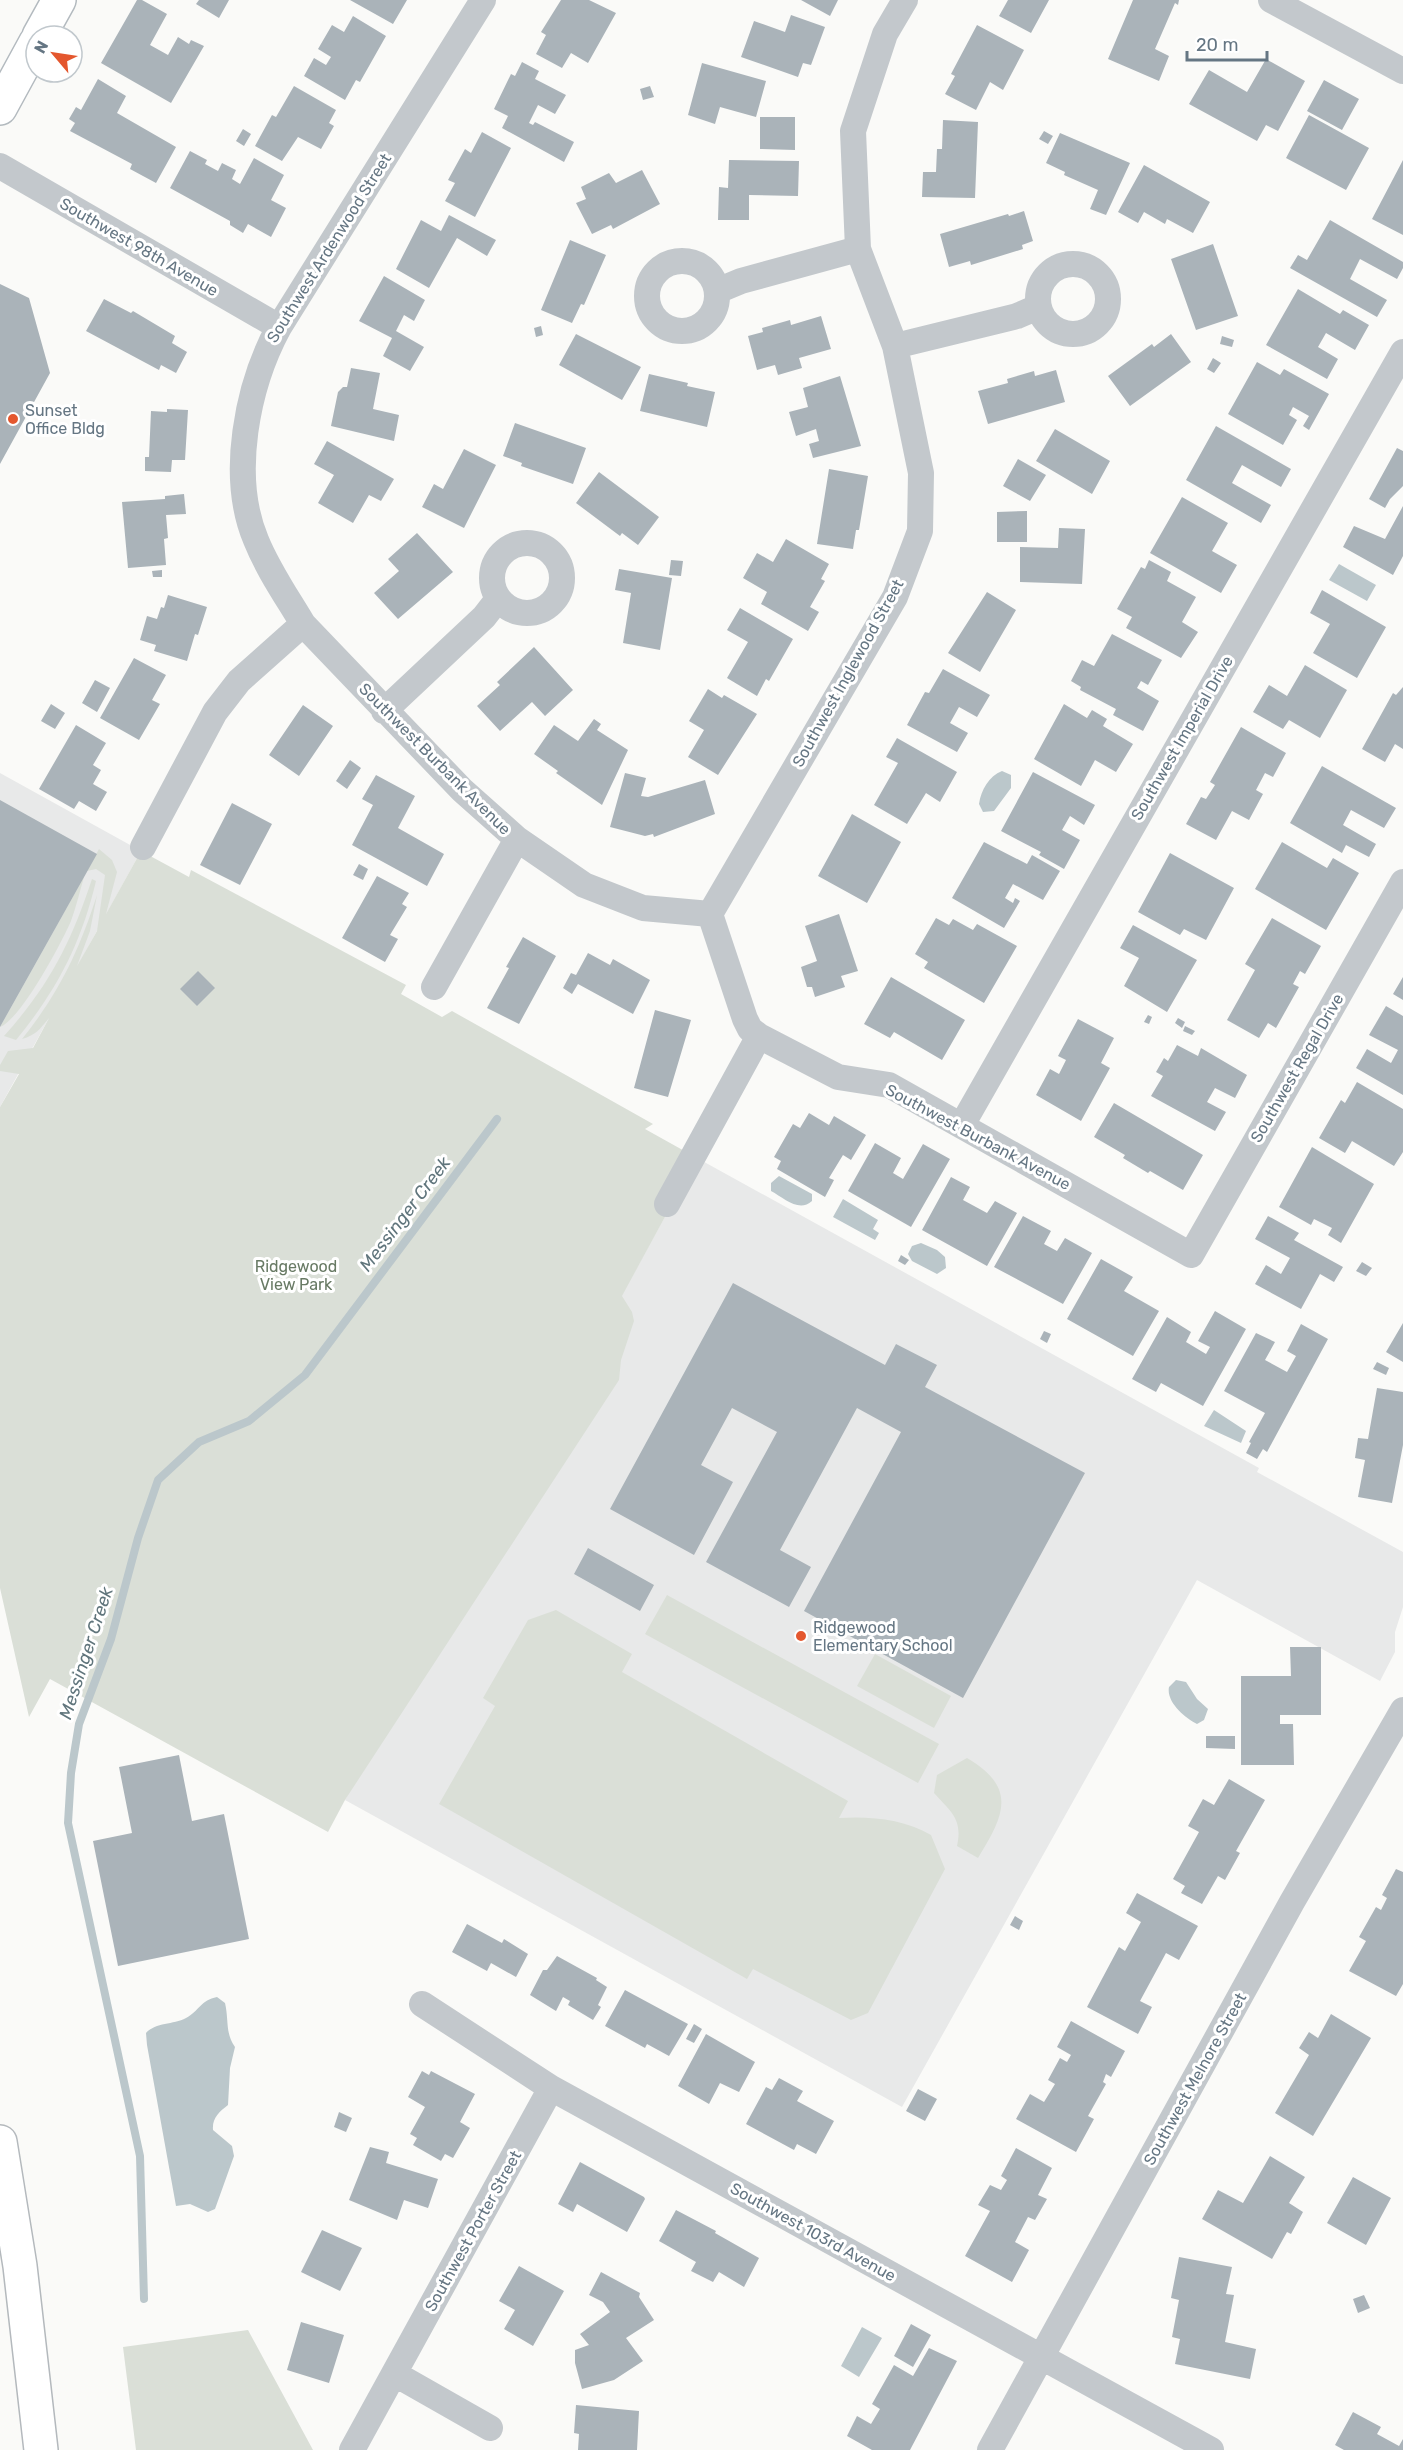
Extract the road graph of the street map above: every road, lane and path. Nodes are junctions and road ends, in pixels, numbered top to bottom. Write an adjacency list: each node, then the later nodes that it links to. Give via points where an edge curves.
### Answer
1 (59, 0): 5 (main road)
2 (483, 0): 13 (street, Southwest Ardenwood Street)
3 (905, 0): 10 (street, Southwest Inglewood Street, via 885,34 853,131)
4 (1271, 0): 7 (street)
5 (46, 24)
6 (24, 64): 8 (main road)
7 (1403, 71)
8 (0, 108)
9 (0, 166): 13 (street, Southwest 98th Avenue)
10 (858, 249): 11 (street); 14 (street, Southwest Inglewood Street)
11 (717, 291)
12 (1038, 307): 14 (street, via 1017,316)
13 (279, 327): 17 (street, Southwest Ardenwood Street, via 265,353 247,413 244,475 247,510 255,538)
14 (895, 346): 22 (street, Southwest Inglewood Street, via 921,474 920,531 895,597)
15 (1403, 352): 25 (street, Southwest Imperial Drive)
16 (498, 599): 18 (street, via 484,617)
17 (303, 624): 18 (street, Southwest Burbank Avenue); 20 (street, via 240,681 215,712)
18 (384, 711): 19 (street, Southwest Burbank Avenue)
19 (517, 840): 22 (street, Southwest Burbank Avenue, via 584,885 644,908); 23 (street)
20 (142, 847)
21 (1403, 882): 27 (street, Southwest Regal Drive)
22 (710, 914): 24 (street, Southwest Burbank Avenue, via 745,1019)
23 (434, 987)
24 (759, 1036): 25 (street, Southwest Burbank Avenue, via 838,1077 889,1085); 26 (street)
25 (962, 1125): 27 (street, Southwest Burbank Avenue)
26 (667, 1204)
27 (1191, 1255)
28 (1403, 1710): 32 (street, Southwest Melnore Street, via 1292,1902)
29 (422, 2004): 30 (street, Southwest 103rd Avenue)
30 (551, 2088): 32 (street, Southwest 103rd Avenue); 33 (street, Southwest Porter Street)
31 (0, 2142): 35 (main road, via 20,2266)
32 (1042, 2359): 37 (street, Southwest Melnore Street); 38 (street, Southwest 103rd Avenue)
33 (394, 2374): 34 (street); 36 (street, Southwest Porter Street)
34 (490, 2428)
35 (41, 2450)
36 (352, 2450)
37 (990, 2450)
38 (1211, 2450)

